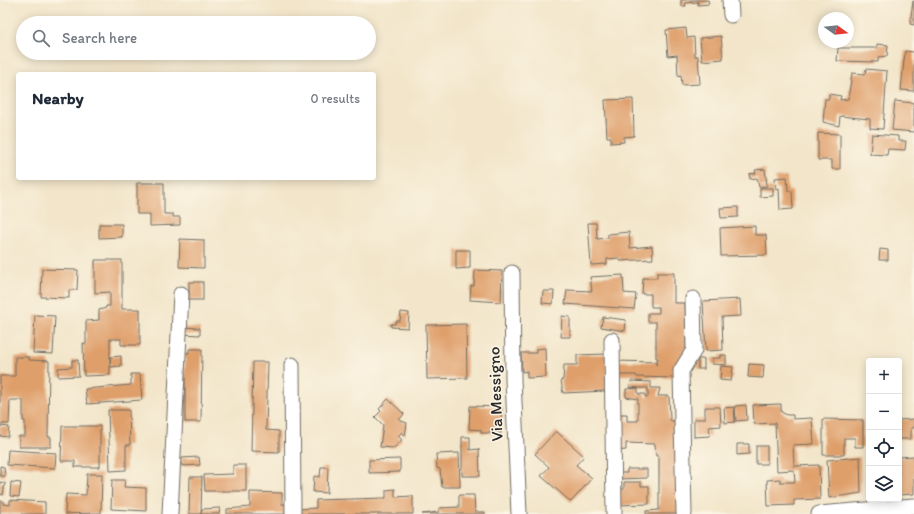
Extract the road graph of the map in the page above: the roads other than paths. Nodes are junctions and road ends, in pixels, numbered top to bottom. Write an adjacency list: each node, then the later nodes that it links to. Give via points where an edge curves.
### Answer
1 (730, 0): 2 (street)
2 (731, 15)
3 (512, 273): 11 (street, Via Messigno, via 513,379)
4 (181, 294): 9 (street)
5 (693, 299): 13 (street, via 694,350 681,371)
6 (612, 340): 12 (street)
7 (292, 365): 10 (street)
8 (914, 506): 14 (street)
9 (170, 514)
10 (293, 514)
11 (519, 514)
12 (614, 514)
13 (684, 514)
14 (819, 514)

